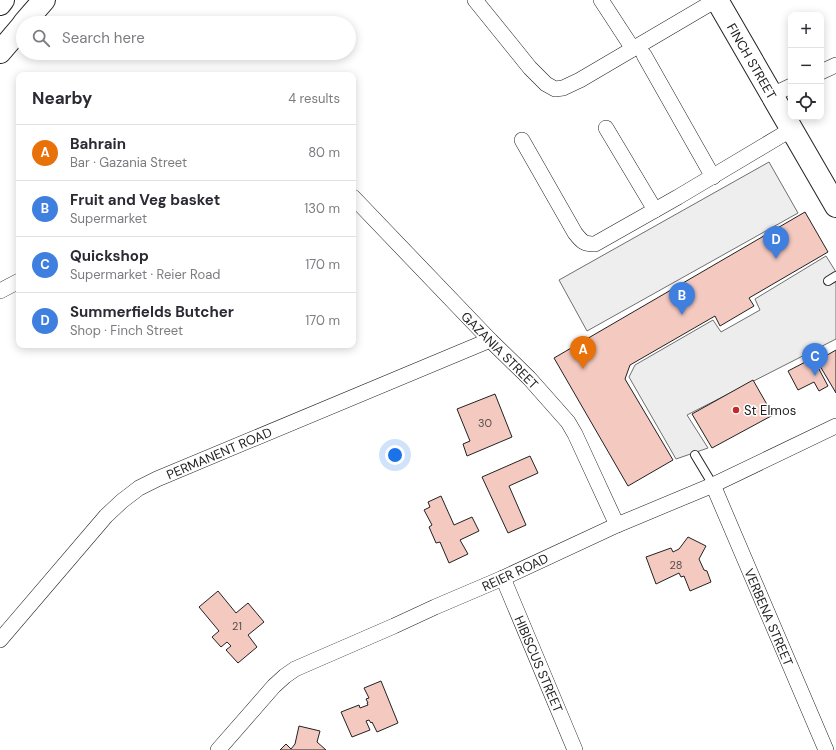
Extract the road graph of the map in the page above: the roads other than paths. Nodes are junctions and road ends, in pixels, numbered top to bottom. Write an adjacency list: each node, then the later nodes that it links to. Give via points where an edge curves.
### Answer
1 (3, 0): 6 (street)
2 (44, 0): 7 (street)
3 (475, 0): 10 (street, via 530,68 555,89 563,88)
4 (601, 0): 10 (street)
5 (717, 0): 10 (street); 14 (street, FINCH STREET)
6 (0, 4)
7 (31, 16)
8 (16, 33): 9 (street)
9 (0, 52)
10 (639, 52): 18 (street)
11 (836, 65): 12 (street)
12 (824, 71)
13 (788, 87): 14 (street)
14 (772, 95): 16 (street, FINCH STREET)
15 (606, 128): 21 (street)
16 (792, 129): 18 (street); 20 (street, FINCH STREET)
17 (522, 140): 21 (street, via 575,233 586,244 595,244)
18 (713, 177): 21 (street)
19 (356, 200): 26 (street, GAZANIA STREET)
20 (835, 203)
21 (655, 210)
22 (836, 276): 23 (lane)
23 (828, 281)
24 (16, 283): 25 (street)
25 (0, 291)
26 (490, 340): 30 (street, GAZANIA STREET, via 529,378 568,422); 32 (street, PERMANENT ROAD, via 157,478 139,488 106,516)
27 (836, 426): 29 (street, REIER ROAD)
28 (695, 455): 29 (lane)
29 (713, 485): 30 (street, REIER ROAD); 35 (street, VERBENA STREET)
30 (617, 525): 31 (street, REIER ROAD)
31 (502, 578): 33 (street, REIER ROAD, via 295,669 274,686); 34 (street, HIBISCUS STREET)
32 (0, 640)
33 (218, 750)
34 (575, 750)
35 (826, 750)

